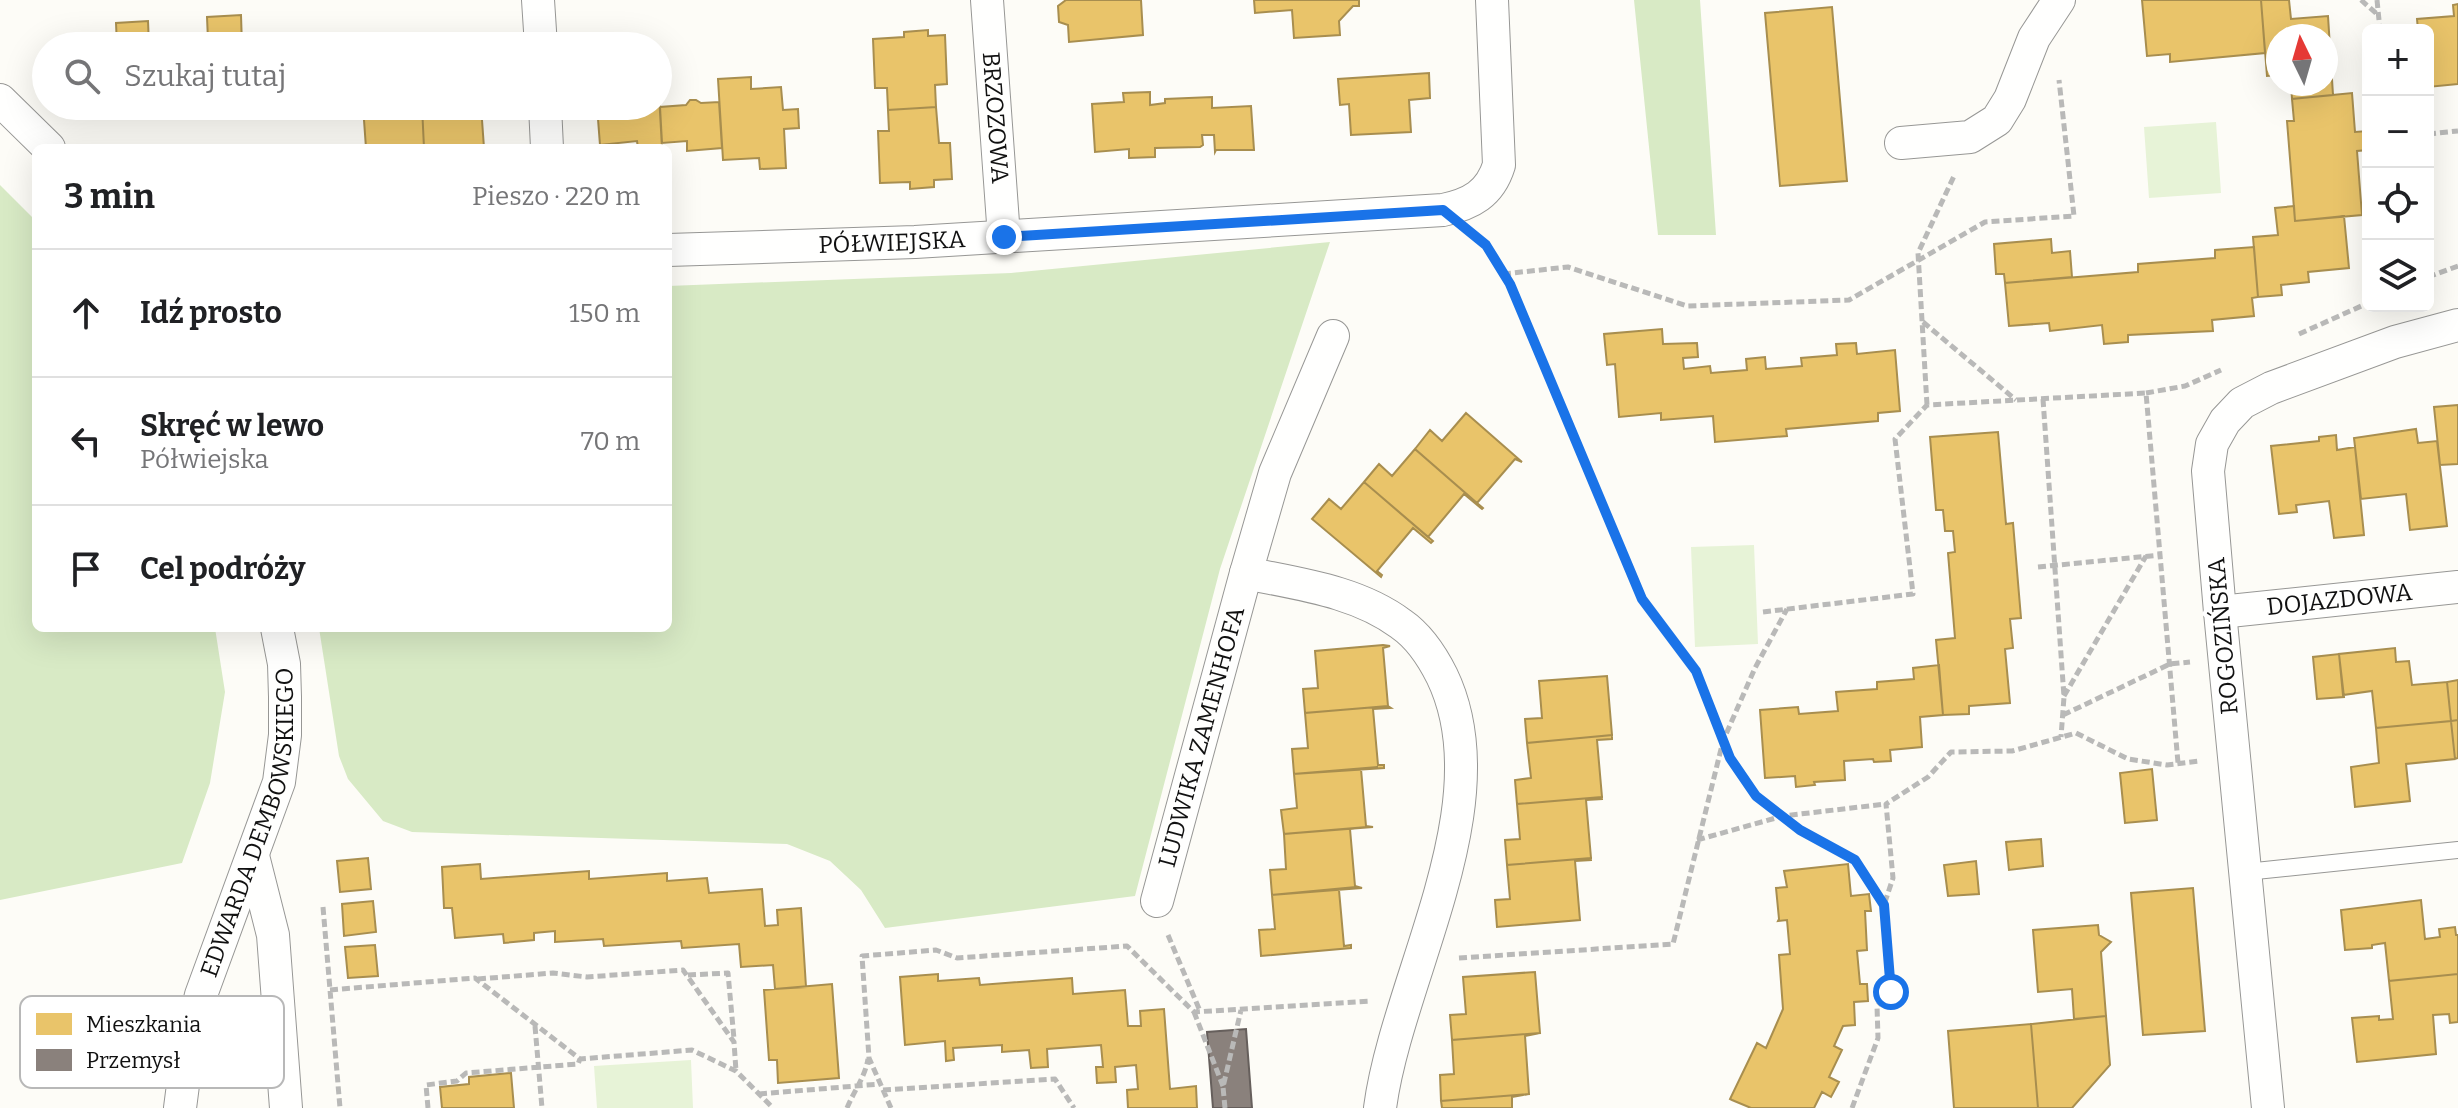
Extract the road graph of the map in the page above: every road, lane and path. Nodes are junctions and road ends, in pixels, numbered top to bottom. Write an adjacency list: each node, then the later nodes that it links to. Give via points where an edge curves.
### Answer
1 (538, 0): 9 (street)
2 (987, 0): 20 (street, BRZOZOWA)
3 (1492, 0): 19 (street, PÓŁWIEJSKA, via 1499,165 1477,199)
4 (2059, 0): 15 (street, via 2034,38 2004,111)
5 (2361, 0): 7 (path)
6 (2377, 0): 7 (path)
7 (2379, 16): 8 (path)
8 (2380, 24)
9 (540, 32)
10 (2059, 73): 22 (path, via 2074,216 1985,222)
11 (0, 100): 17 (street)
12 (546, 120): 18 (street)
13 (2458, 131): 14 (path)
14 (2434, 133)
15 (1970, 137): 16 (street); 22 (path)
16 (1901, 143)
17 (45, 144)
18 (547, 144)
19 (1443, 210): 20 (street, PÓŁWIEJSKA); 24 (path, via 1486,245)
20 (1004, 237): 21 (street, PÓŁWIEJSKA)
21 (672, 250)
22 (1919, 261): 24 (path, via 1849,300 1702,306 1687,306 1568,267); 26 (path)
23 (2458, 266): 25 (path)
24 (1503, 274): 47 (path, via 1642,599 1696,671)
25 (2434, 275)
26 (1922, 321): 30 (path); 31 (path)
27 (2458, 325): 40 (street, ROGOZIŃSKA, via 2395,342 2271,388 2242,403 2225,421 2212,444 2208,471)
28 (1333, 336): 36 (street, LUDWIKA ZAMENHOFA, via 1275,473)
29 (2043, 399): 30 (path); 32 (path, via 2146,393); 35 (path)
30 (2017, 400): 31 (path)
31 (1927, 405): 38 (path, via 1895,439 1913,594)
32 (2160, 555): 33 (path); 43 (path)
33 (2146, 556): 35 (path); 44 (path)
34 (2038, 567): 35 (path)
35 (2056, 567): 44 (path)
36 (1246, 573): 56 (street, LUDWIKA ZAMENHOFA); 59 (street, LUDWIKA ZAMENHOFA, via 1358,600 1399,622 1425,647 1446,684 1458,731 1458,812)
37 (2458, 587): 40 (street, DOJAZDOWA)
38 (1787, 608): 39 (path); 47 (path)
39 (1763, 612)
40 (2220, 612): 42 (street, ROGOZIŃSKA)
41 (278, 632): 54 (street, EDWARDA DEMBOWSKIEGO, via 285,735 279,782)
42 (2225, 658): 43 (path); 48 (street, ROGOZIŃSKA)
43 (2170, 664): 45 (path); 49 (path)
44 (2064, 697): 45 (path)
45 (2063, 715): 46 (path)
46 (2061, 737): 49 (path, via 2076,733 2128,759); 50 (path, via 2012,751 1951,752 1928,777)
47 (1723, 741): 51 (path, via 1756,796); 52 (path)
48 (2234, 757): 49 (path); 55 (street, ROGOZIŃSKA)
49 (2178, 763)
50 (1886, 804): 51 (path); 57 (path, via 1893,878)
51 (1783, 816): 52 (path); 57 (path, via 1855,860)
52 (1697, 840): 59 (path, via 1673,944)
53 (2458, 850): 55 (lane)
54 (253, 856): 63 (street, EDWARDA DEMBOWSKIEGO); 64 (street, via 273,935)
55 (2246, 872): 92 (street, ROGOZIŃSKA)
56 (1157, 901): 67 (path)
57 (1884, 905): 91 (path, via 1891,992 1877,1006 1878,1038)
58 (323, 907): 62 (path)
59 (1419, 961): 65 (street, LUDWIKA ZAMENHOFA)
60 (687, 976): 61 (path, via 683,970); 69 (path); 69 (path, via 728,973)
61 (477, 979): 62 (path); 68 (path)
62 (330, 990): 82 (path)
63 (201, 996)
64 (278, 996)
65 (1407, 999): 66 (path); 90 (street, LUDWIKA ZAMENHOFA, via 1387,1063)
66 (1241, 1010): 67 (path); 77 (path)
67 (1197, 1012): 70 (path, via 1127,946 957,958 936,950 862,956); 77 (path)
68 (535, 1025): 71 (path); 72 (path)
69 (734, 1042): 73 (path)
70 (869, 1058): 75 (path, via 865,1077); 76 (path)
71 (580, 1059): 72 (path, via 578,1064); 73 (path, via 692,1050)
72 (539, 1068): 83 (path, via 466,1073 457,1081 426,1085); 84 (path)
73 (736, 1071): 79 (path)
74 (284, 1081): 81 (street)
75 (856, 1086): 76 (path); 79 (path); 86 (path)
76 (882, 1087): 87 (path); 88 (path, via 1055,1079)
77 (1223, 1087): 89 (path)
78 (183, 1088): 80 (street, EDWARDA DEMBOWSKIEGO)
79 (758, 1094): 85 (path)
80 (180, 1108)
81 (286, 1108)
82 (340, 1108)
83 (428, 1108)
84 (542, 1108)
85 (773, 1108)
86 (847, 1108)
87 (891, 1108)
88 (1074, 1108)
89 (1225, 1108)
90 (1380, 1108)
91 (1852, 1108)
92 (2268, 1108)

